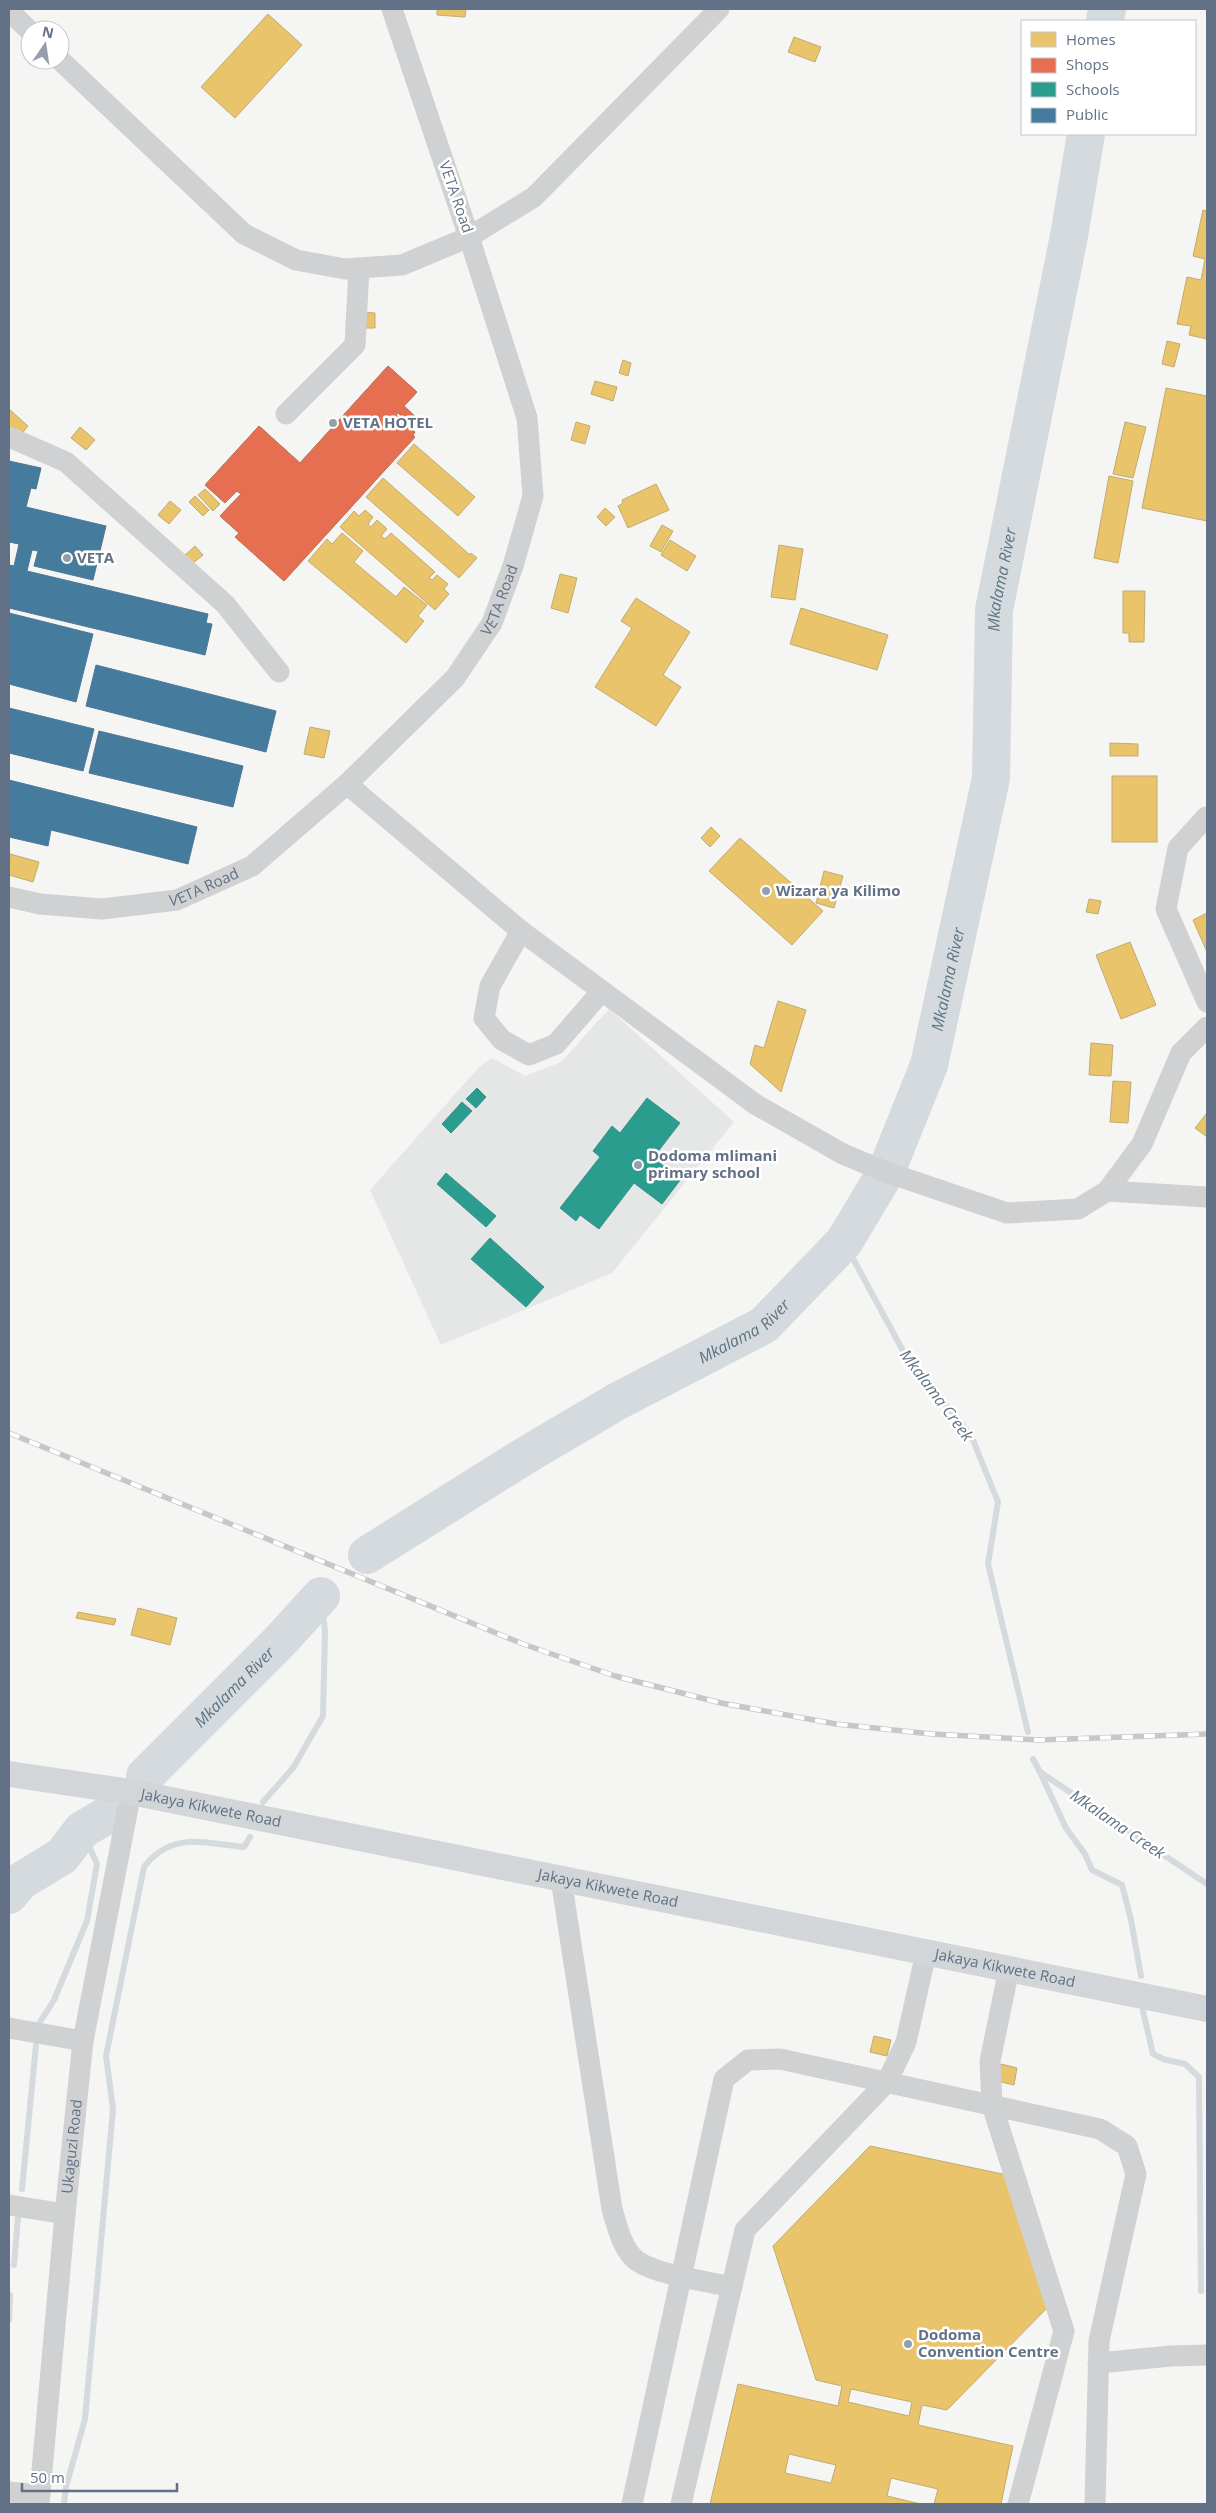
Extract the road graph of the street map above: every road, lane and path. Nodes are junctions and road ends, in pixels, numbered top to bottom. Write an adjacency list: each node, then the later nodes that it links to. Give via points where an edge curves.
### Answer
1 (392, 9): 6 (street, VETA Road)
2 (719, 9): 6 (street, via 534,196)
3 (9, 11): 4 (street)
4 (20, 21)
5 (70, 69): 7 (street, via 244,234 296,260 345,269)
6 (469, 237): 7 (street, via 402,265); 11 (street, VETA Road, via 527,418 533,496 492,623 455,678)
7 (359, 268): 8 (street, via 354,345)
8 (286, 414)
9 (9, 437): 10 (street, via 66,462 226,604)
10 (279, 672)
11 (347, 784): 13 (street, VETA Road, via 252,866 177,900 102,910 40,904); 14 (street)
12 (1206, 817): 16 (street, via 1178,848 1166,909)
13 (9, 897)
14 (521, 931): 15 (street); 15 (street, via 490,986 484,1018 502,1040 529,1055 556,1044)
15 (602, 991): 18 (street, via 755,1104 843,1154 886,1172 1007,1212 1078,1210)
16 (1207, 1002)
17 (1207, 1027): 18 (street, via 1181,1053 1142,1144)
18 (1107, 1191): 19 (street)
19 (1207, 1197)
20 (9, 1774): 21 (main road, Jakaya Kikwete Road)
21 (131, 1792): 22 (main road, Jakaya Kikwete Road); 27 (street, Ukaguzi Road)
22 (561, 1879): 23 (main road, Jakaya Kikwete Road); 32 (street, via 612,2209 620,2237 636,2260 656,2270)
23 (926, 1953): 24 (main road, Jakaya Kikwete Road); 28 (street, via 906,2042)
24 (1009, 1969): 25 (main road, Jakaya Kikwete Road); 29 (street, via 990,2060)
25 (1207, 2009)
26 (9, 2028): 27 (street)
27 (84, 2041): 31 (street, Ukaguzi Road)
28 (887, 2082): 29 (street); 32 (street, via 780,2059 748,2060 724,2079); 33 (street, via 745,2230)
29 (992, 2105): 35 (street, via 1100,2129 1126,2146 1136,2174 1099,2341); 40 (street, via 1064,2331)
30 (9, 2205): 31 (street)
31 (65, 2214): 37 (street, Ukaguzi Road)
32 (682, 2275): 33 (street); 38 (street)
33 (732, 2287): 39 (street)
34 (1207, 2355): 35 (street)
35 (1098, 2363): 41 (street)
36 (9, 2492): 37 (street)
37 (39, 2500)
38 (632, 2504)
39 (681, 2504)
40 (1018, 2504)
41 (1095, 2504)

